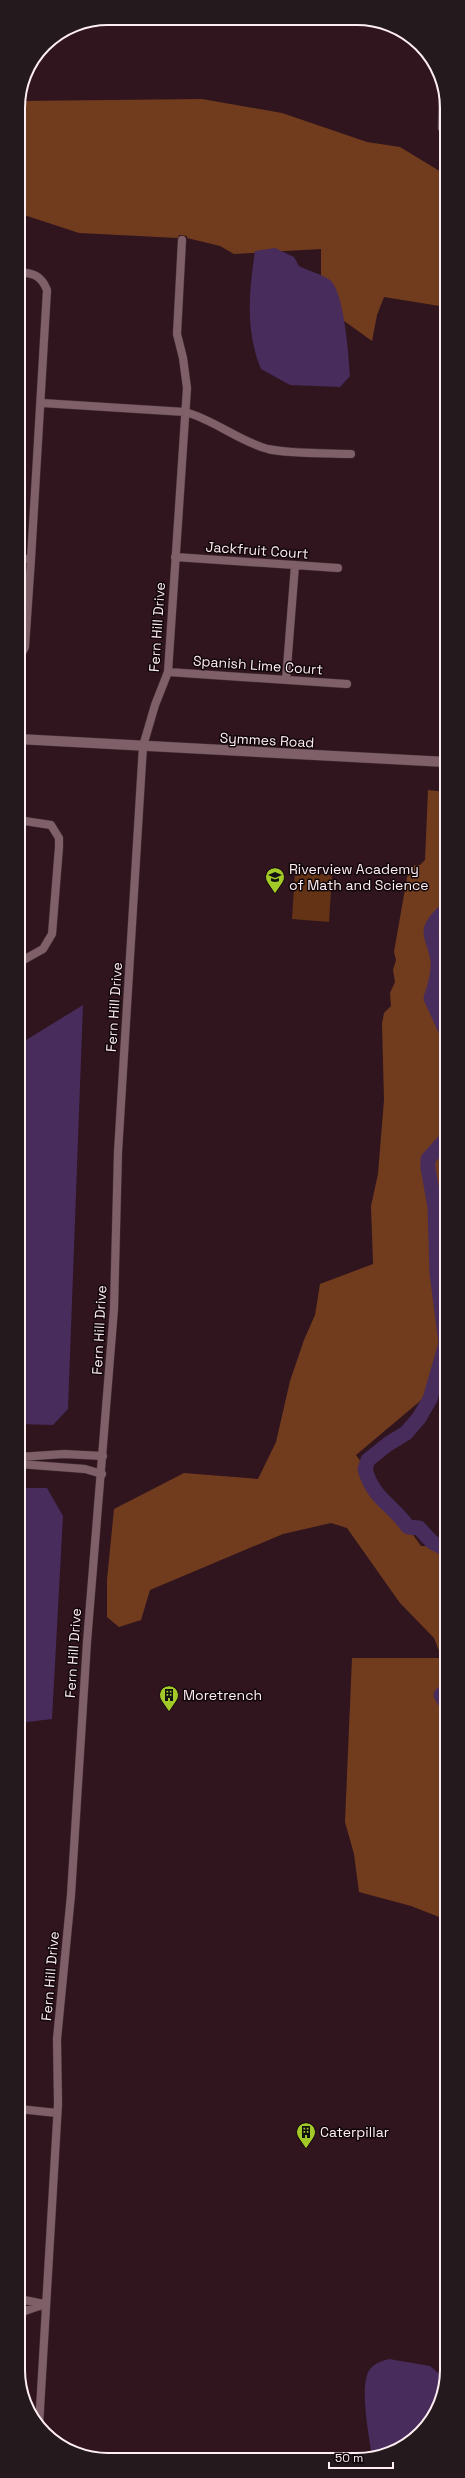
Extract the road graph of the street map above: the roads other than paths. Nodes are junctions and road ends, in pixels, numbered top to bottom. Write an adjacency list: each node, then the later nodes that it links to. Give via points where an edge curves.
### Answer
1 (182, 240): 4 (street, Fern Hill Drive, via 177,334 187,388)
2 (25, 272): 3 (street, via 33,273 43,279 47,290)
3 (42, 403): 4 (street); 8 (street)
4 (185, 412): 5 (street, via 202,417 242,440 270,449); 6 (street, Fern Hill Drive)
5 (351, 454)
6 (175, 557): 9 (street, Jackfruit Court); 12 (street, Fern Hill Drive)
7 (25, 559): 8 (street)
8 (31, 559): 11 (street)
9 (295, 565): 10 (street, Jackfruit Court); 13 (street)
10 (338, 568)
11 (25, 647)
12 (168, 672): 13 (street, Spanish Lime Court); 18 (street, Fern Hill Drive)
13 (286, 680): 14 (street, Spanish Lime Court)
14 (347, 684)
15 (25, 735): 17 (street, Symmes Road)
16 (25, 739): 17 (street, Symmes Road)
17 (86, 742): 18 (street, Symmes Road)
18 (143, 746): 19 (street, Symmes Road); 22 (street, Fern Hill Drive, via 118,1152 114,1309)
19 (440, 762)
20 (25, 821): 21 (street, via 51,826 59,838 60,848 52,934 43,949)
21 (25, 959)
22 (103, 1456): 23 (street, via 64,1454); 25 (street, Fern Hill Drive)
23 (25, 1457)
24 (25, 1465): 25 (street, via 86,1469)
25 (102, 1474): 27 (street, Fern Hill Drive, via 87,1642 71,1895 57,2039)
26 (25, 2110): 27 (street)
27 (57, 2113): 29 (street, Fern Hill Drive)
28 (25, 2300): 29 (street)
29 (45, 2304): 30 (street); 31 (street, Fern Hill Drive)
30 (25, 2311)
31 (39, 2417)

